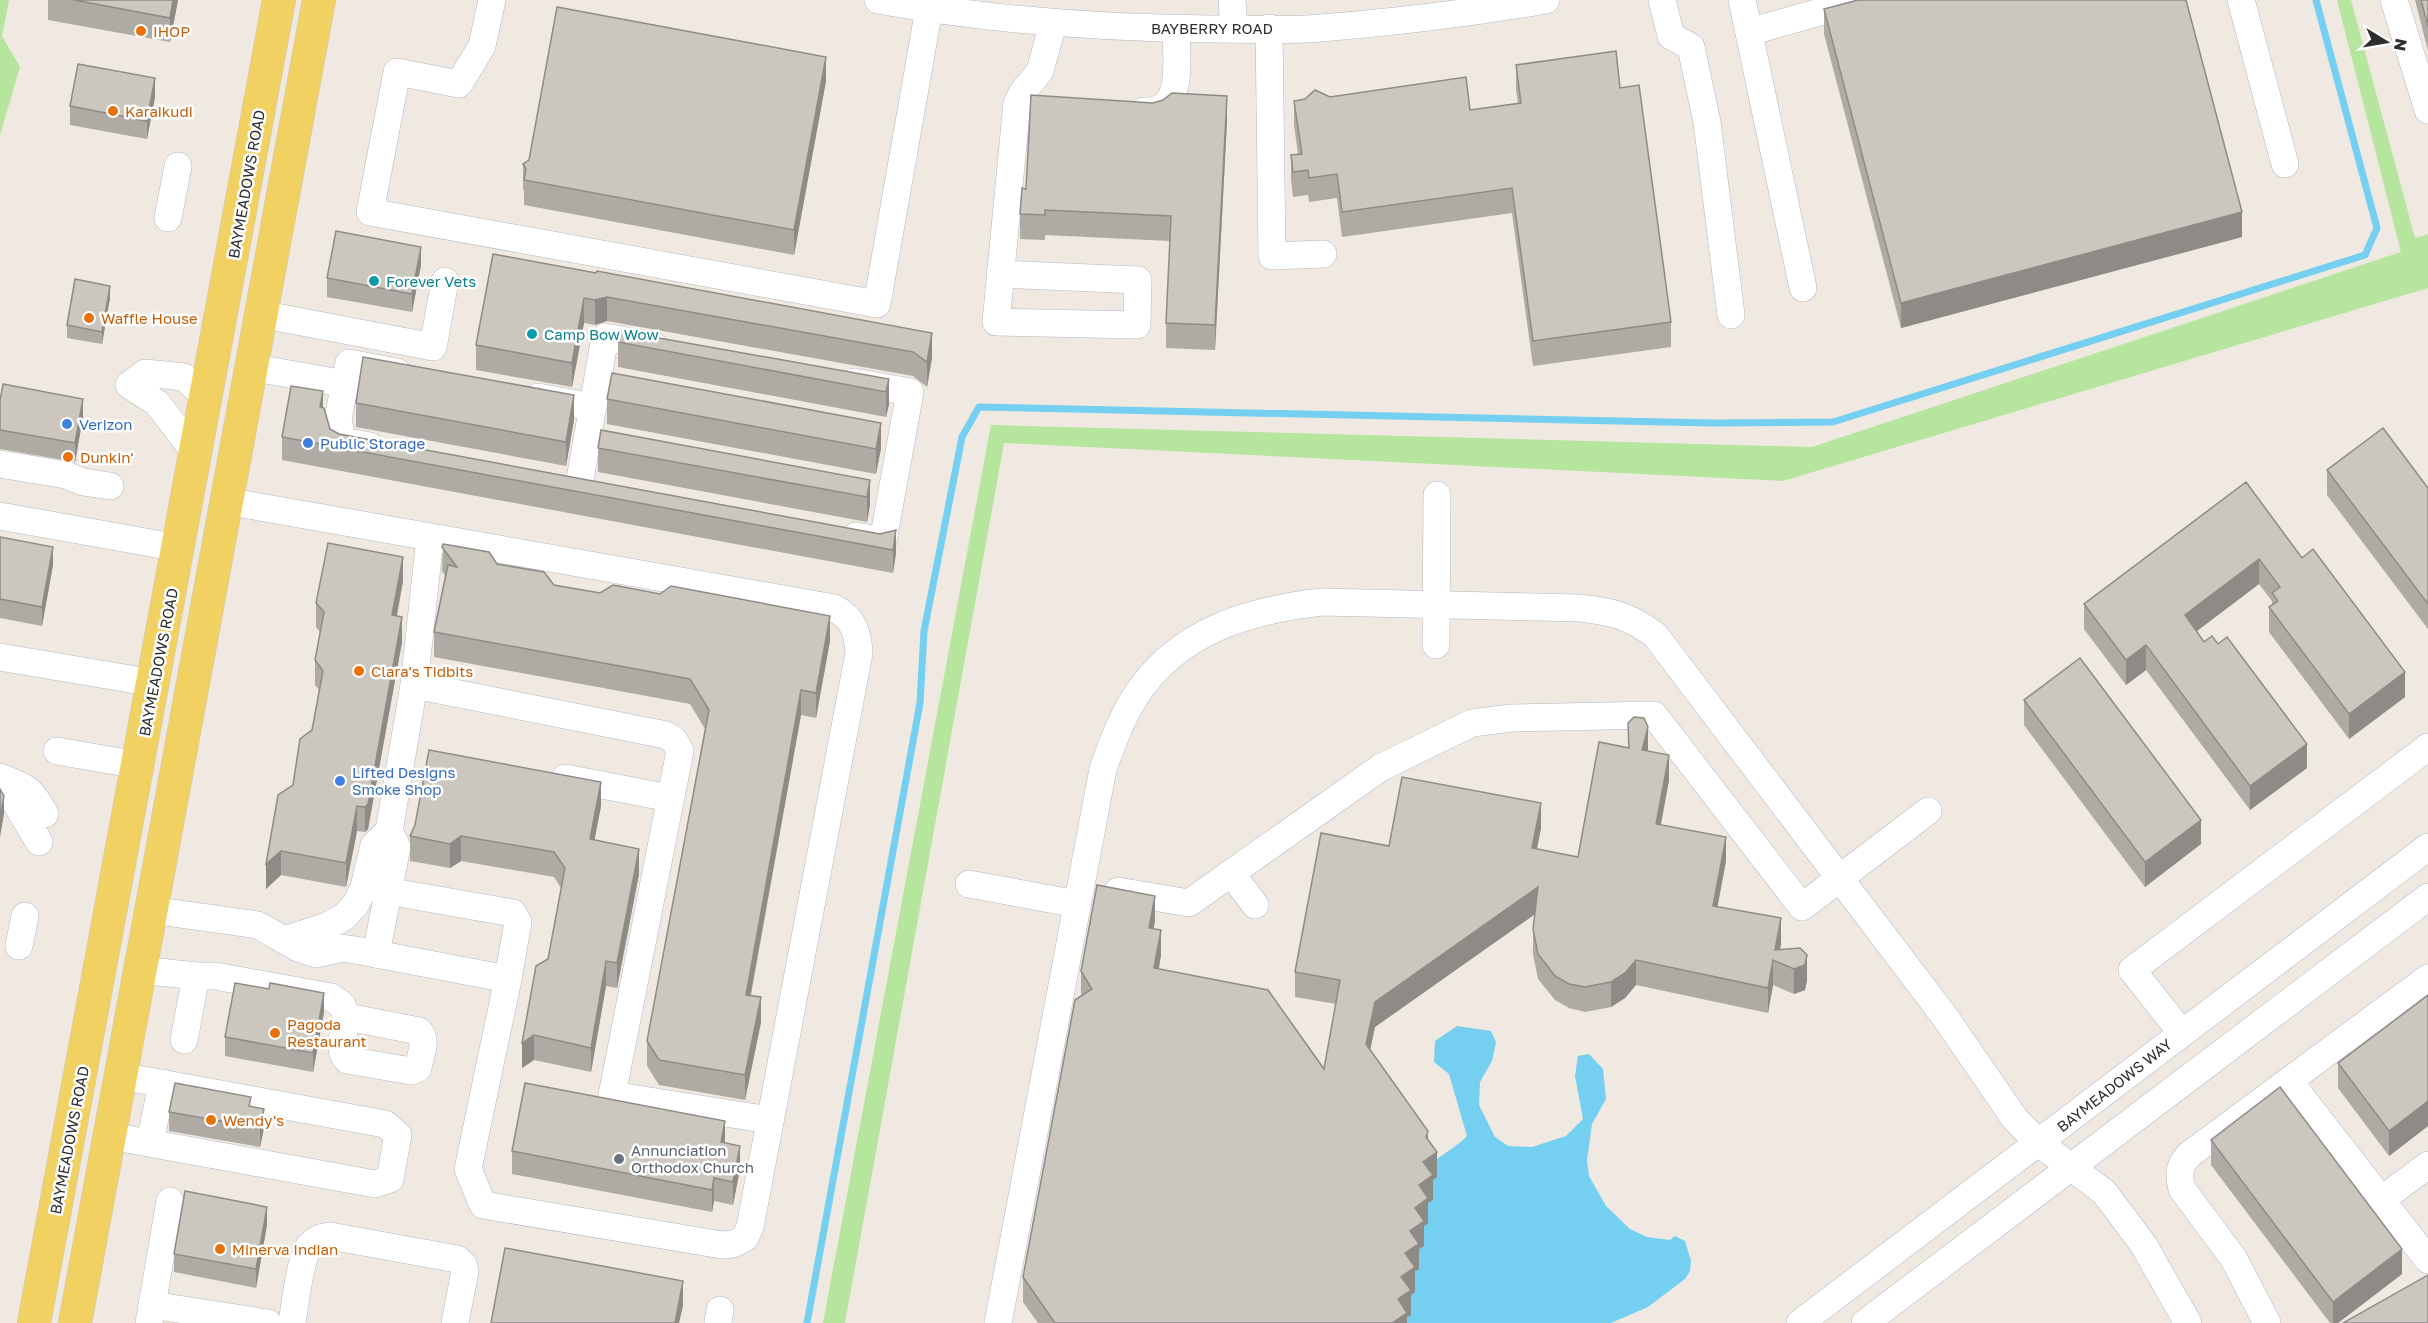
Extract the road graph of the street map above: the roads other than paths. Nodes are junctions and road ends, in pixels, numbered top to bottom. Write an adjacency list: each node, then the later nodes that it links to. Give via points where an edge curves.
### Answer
1 (279, 0): 35 (main road, BAYMEADOWS ROAD)
2 (319, 0): 27 (main road)
3 (492, 0): 12 (street, via 482,46 459,84 397,72 370,212 877,304)
4 (878, 0): 12 (street, BAYBERRY ROAD)
5 (1232, 0): 16 (street)
6 (1546, 0): 15 (street, BAYBERRY ROAD, via 1475,12 1319,28)
7 (1662, 0): 28 (street, via 1671,36 1691,46 1707,122)
8 (1742, 0): 17 (street)
9 (1862, 0): 17 (street)
10 (2241, 0): 20 (street)
11 (2394, 0): 19 (street)
12 (929, 9): 13 (street, BAYBERRY ROAD)
13 (1053, 23): 14 (street, BAYBERRY ROAD); 24 (street, via 1040,72 1023,92 1029,104)
14 (1176, 28): 16 (street, BAYBERRY ROAD); 18 (street, via 1176,86 1172,97 1154,112)
15 (1269, 28): 16 (street, BAYBERRY ROAD); 23 (street, via 1272,256)
16 (1234, 29)
17 (1749, 32): 26 (street)
18 (1120, 110)
19 (2428, 110)
20 (2285, 164)
21 (178, 166): 22 (street)
22 (168, 218)
23 (1323, 254)
24 (1000, 274): 24 (street, via 1138,279 1137,325 996,322)
25 (445, 281): 27 (street, via 433,347)
26 (1803, 288)
27 (260, 314): 30 (main road)
28 (1731, 315)
29 (676, 350): 36 (street, via 605,337 610,381)
30 (250, 367): 33 (street); 39 (main road)
31 (418, 376): 33 (street, via 348,363)
32 (828, 378): 46 (street, via 910,393 890,433 880,491 883,541)
33 (345, 384): 37 (street, via 338,419 342,441)
34 (512, 392): 36 (street)
35 (207, 399): 38 (main road, BAYMEADOWS ROAD); 38 (street, via 184,377 145,373 129,385 157,403); 39 (main road, via 225,416)
36 (593, 407): 41 (street, via 600,439)
37 (399, 452)
38 (196, 455): 48 (main road, BAYMEADOWS ROAD)
39 (234, 457): 44 (main road)
40 (0, 464): 42 (street)
41 (580, 485)
42 (110, 486)
43 (1437, 495): 49 (street)
44 (226, 501): 47 (street); 72 (main road)
45 (0, 516): 48 (street)
46 (836, 532)
47 (430, 538): 53 (street); 88 (street, via 834,608 855,627 859,653)
48 (179, 548): 52 (main road, BAYMEADOWS ROAD)
49 (1437, 605): 50 (street); 66 (street, via 1580,608 1636,621 1655,635); 69 (street, via 1322,602 1285,606 1249,614 1185,645 1136,696 1118,729 1103,769)
50 (1436, 645)
51 (0, 657): 52 (street)
52 (154, 683): 56 (main road, BAYMEADOWS ROAD)
53 (414, 685): 59 (street, via 666,735 680,751); 68 (street, via 415,748 389,831 397,847)
54 (2428, 747): 83 (street, via 2132,970)
55 (57, 751): 56 (street)
56 (138, 765): 63 (main road, BAYMEADOWS ROAD)
57 (543, 773): 59 (street)
58 (0, 777): 61 (street, via 26,787); 62 (street)
59 (670, 798): 88 (street, via 612,1095)
60 (1928, 811): 66 (street)
61 (45, 814)
62 (39, 842)
63 (124, 846): 72 (main road, via 128,886 137,902); 76 (main road, BAYMEADOWS ROAD)
64 (2428, 847): 83 (street, BAYMEADOWS WAY)
65 (1231, 873): 66 (street, via 1380,768 1472,723 1511,718 1654,715 1802,907); 69 (street, via 1189,903); 71 (street)
66 (1841, 877): 91 (street, via 1953,1027 2015,1119)
67 (969, 884): 69 (street)
68 (376, 889): 74 (street, via 344,917); 77 (street); 80 (street, via 513,913 519,922)
69 (1079, 894): 103 (street)
70 (2428, 897): 93 (street)
71 (1255, 905)
72 (151, 910): 74 (street, via 258,925); 81 (main road)
73 (25, 916): 75 (street)
74 (284, 940): 77 (street, via 316,954 342,948)
75 (19, 946)
76 (106, 946): 81 (main road, via 118,955); 98 (main road, BAYMEADOWS ROAD)
77 (376, 954): 80 (street)
78 (196, 976): 81 (street); 82 (street, via 331,997 342,1005); 84 (street)
79 (2428, 978): 86 (street)
80 (508, 979): 88 (street, via 468,1169 483,1205 733,1244 745,1238 750,1227)
81 (138, 984): 85 (main road)
82 (346, 1017)
83 (2181, 1032): 91 (street, BAYMEADOWS WAY)
84 (184, 1040)
85 (121, 1076): 87 (street); 89 (main road)
86 (2289, 1081): 94 (street); 107 (street, via 2190,1154 2179,1176 2182,1189 2234,1259)
87 (162, 1083): 90 (street); 90 (street, via 385,1124 398,1135 390,1179 375,1184)
88 (770, 1120)
89 (110, 1136): 90 (street); 99 (main road)
90 (150, 1143)
91 (2039, 1143): 93 (street); 104 (street, BAYMEADOWS WAY)
92 (2428, 1165): 94 (street)
93 (2072, 1166): 105 (street); 106 (street, via 2104,1191 2143,1244)
94 (2381, 1200): 96 (street)
95 (170, 1201): 97 (street)
96 (2428, 1260)
97 (150, 1314): 100 (street)
98 (34, 1323)
99 (75, 1323)
100 (267, 1323)
101 (292, 1323): 102 (street, via 304,1256 310,1244 330,1236 463,1263 465,1271)
102 (455, 1323)
103 (998, 1323)
104 (1800, 1323)
105 (1865, 1323)
106 (2188, 1323)
107 (2267, 1323)

